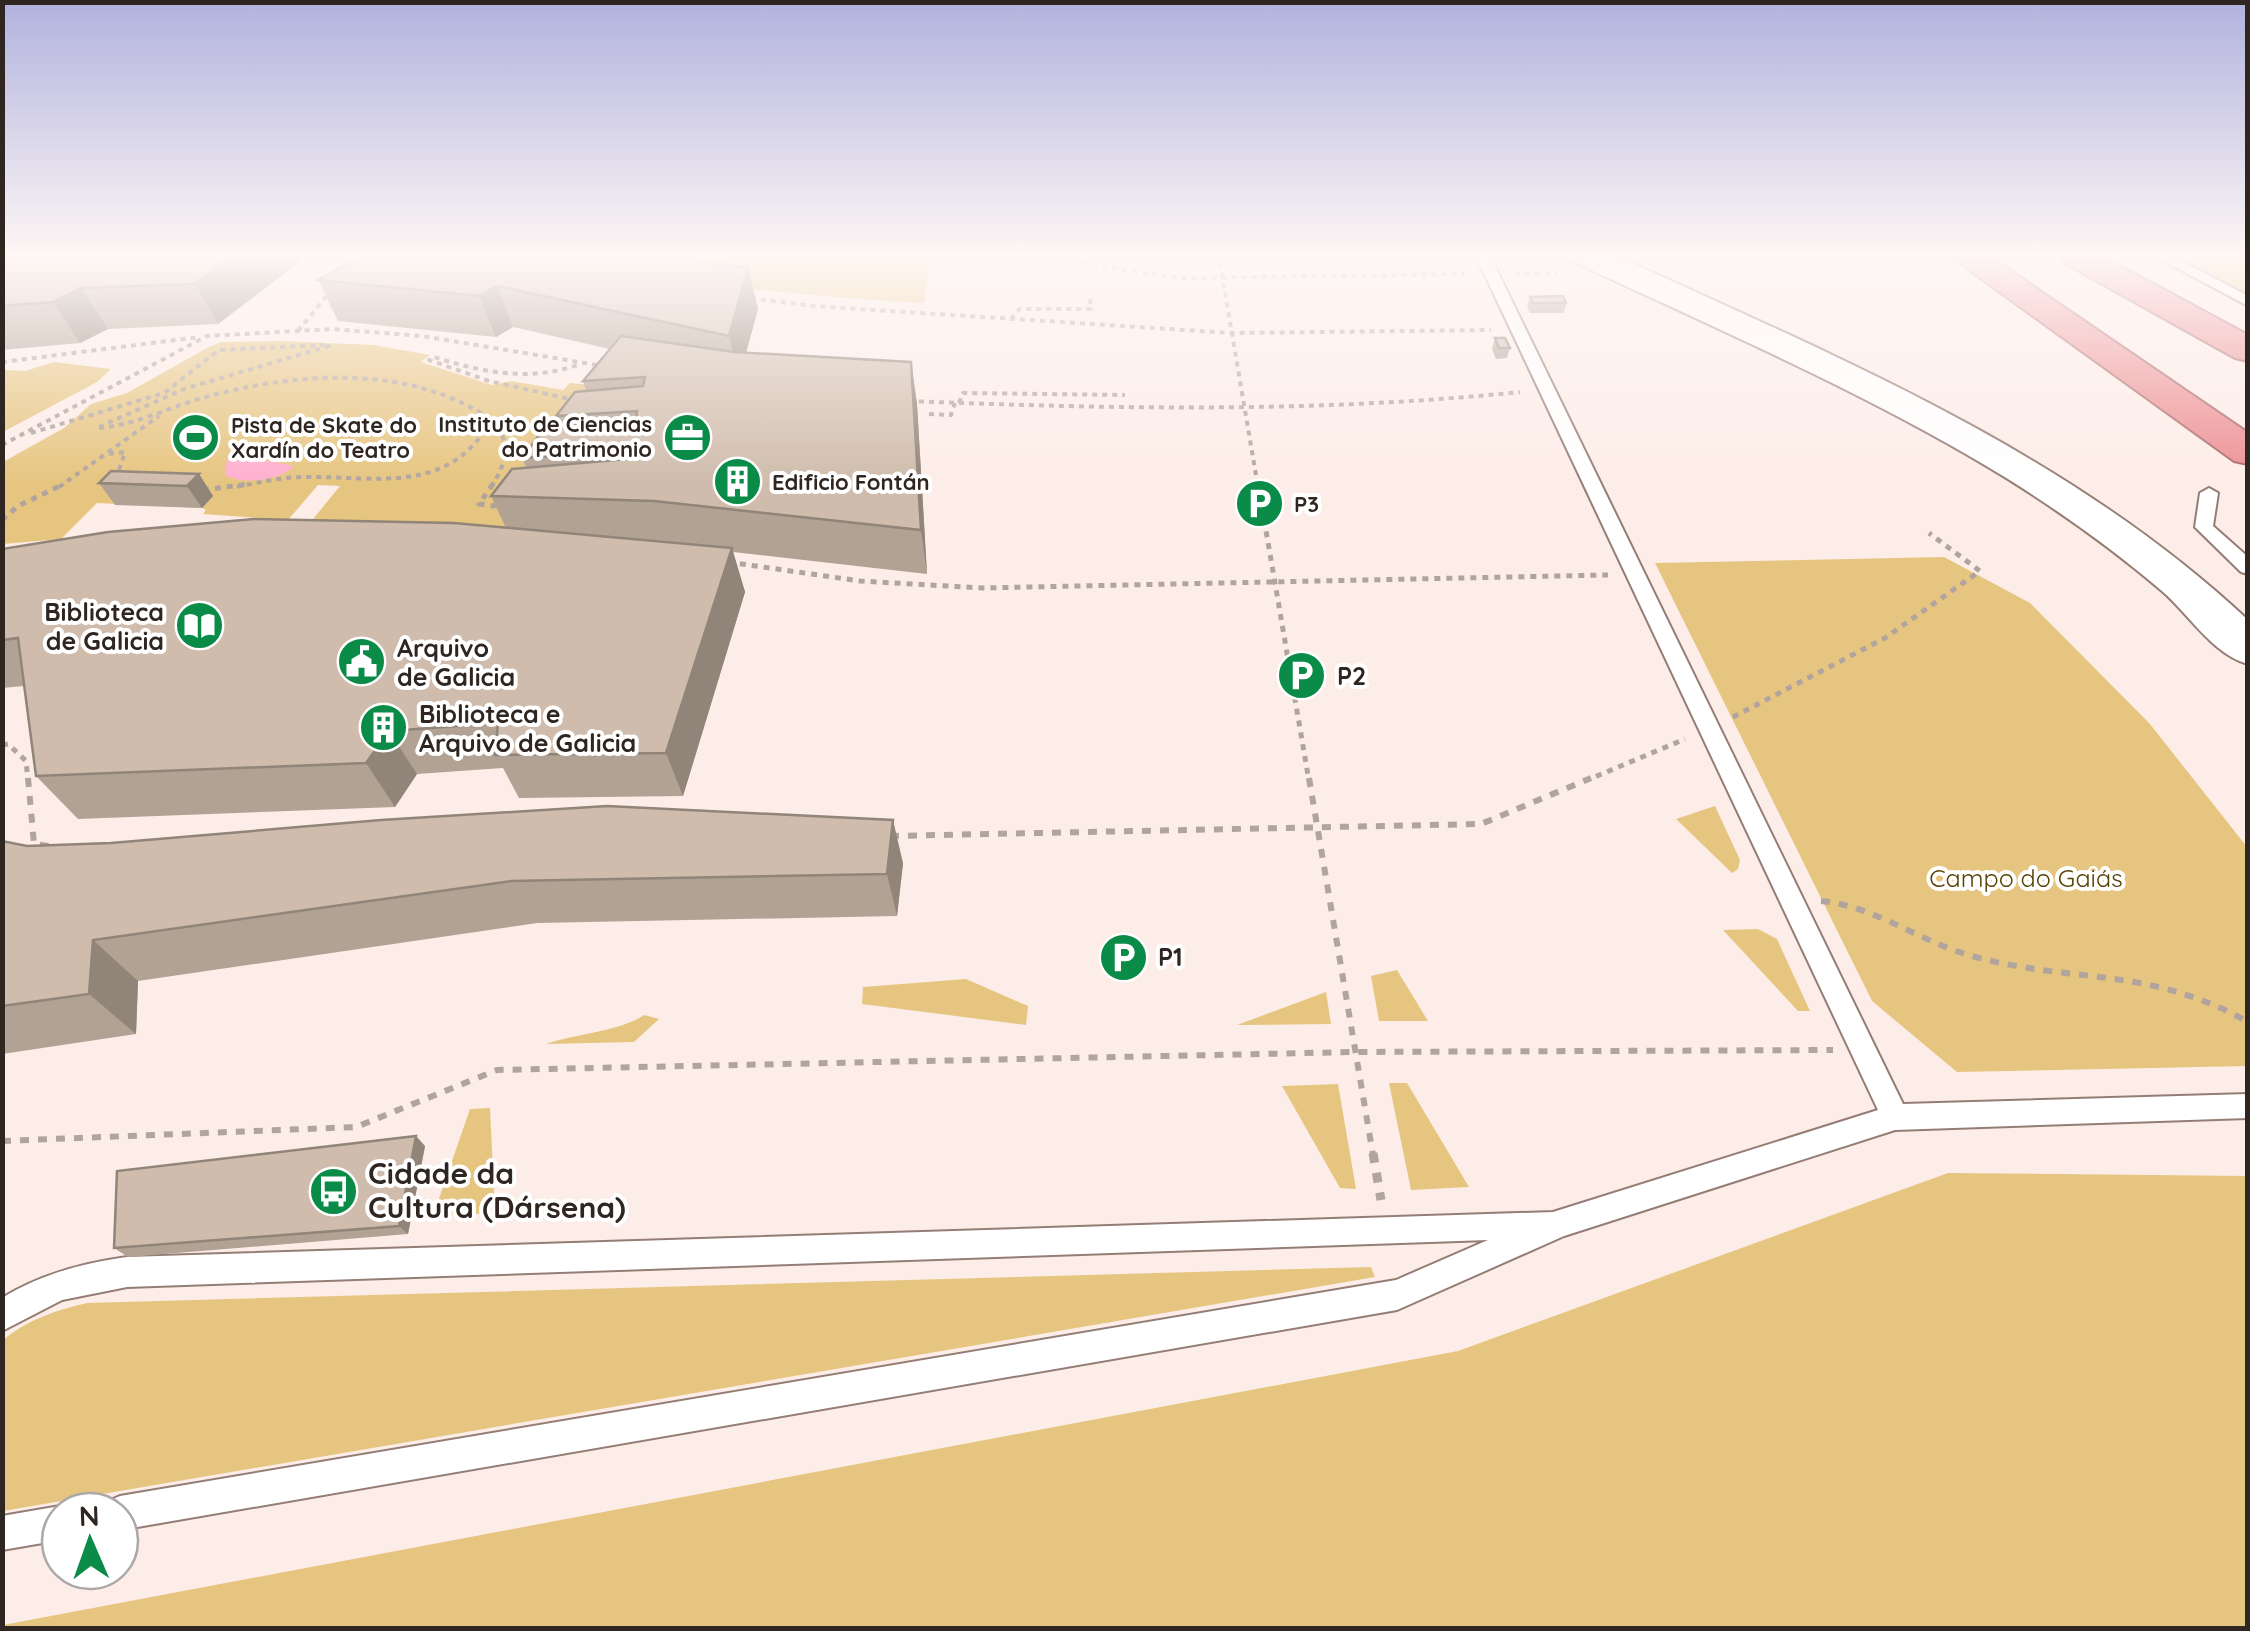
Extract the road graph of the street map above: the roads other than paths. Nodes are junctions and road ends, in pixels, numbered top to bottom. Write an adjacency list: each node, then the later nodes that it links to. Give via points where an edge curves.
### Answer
1 (1518, 330): 13 (lane)
2 (1734, 330): 11 (street, via 1960,436 2124,538)
3 (2073, 330): 8 (highway)
4 (2142, 330): 7 (highway)
5 (2206, 330): 6 (highway)
6 (2248, 350)
7 (2200, 377)
8 (2248, 452)
9 (2209, 494): 10 (lane, via 2204,527)
10 (2248, 568)
11 (2240, 632)
12 (2248, 1106): 13 (lane)
13 (1895, 1116): 14 (lane)
14 (1562, 1223): 15 (lane, via 127,1272 46,1290); 16 (lane, via 1397,1295)
15 (2, 1316)
16 (140, 1510)
17 (40, 1526): 18 (lane)
18 (2, 1533)

